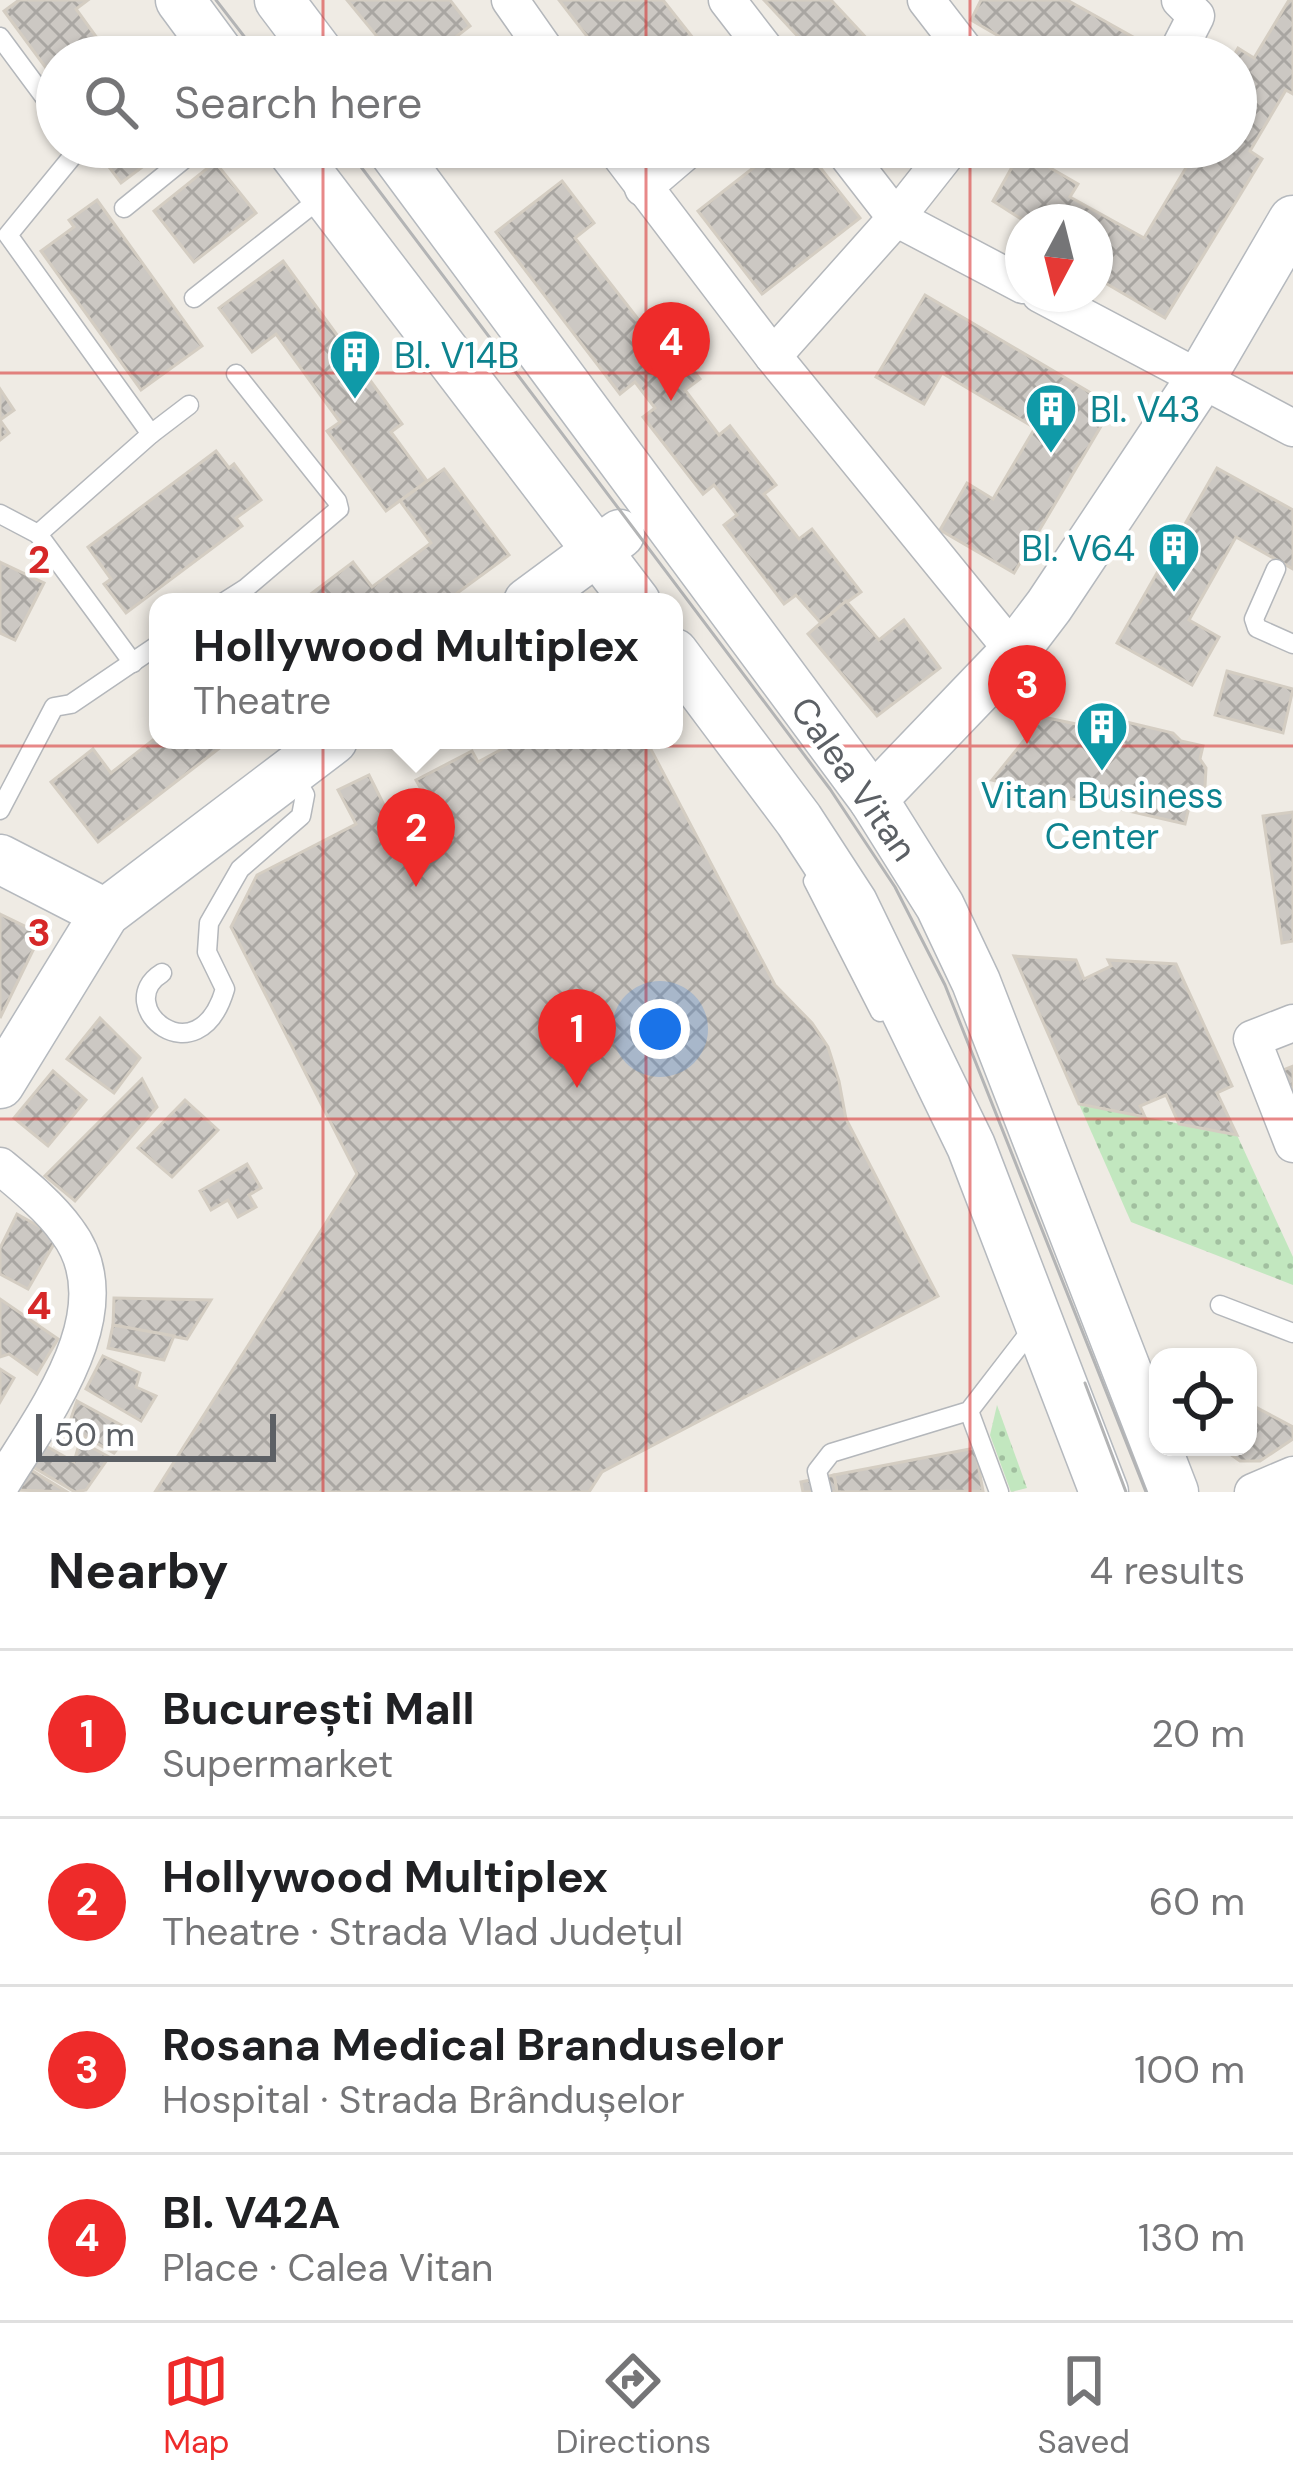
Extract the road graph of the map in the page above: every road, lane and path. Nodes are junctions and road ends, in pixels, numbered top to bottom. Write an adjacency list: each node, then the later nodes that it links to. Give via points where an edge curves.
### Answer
1 (179, 0): 7 (main road)
2 (279, 0): 8 (main road)
3 (510, 0): 9 (street)
4 (727, 0): 10 (street)
5 (926, 0): 11 (street)
6 (1180, 0): 12 (street, via 1196,16)
7 (206, 36)
8 (306, 36)
9 (535, 36)
10 (755, 36)
11 (954, 36)
12 (1186, 36)
13 (0, 38): 14 (lane)
14 (36, 86)
15 (63, 168): 28 (lane)
16 (173, 168): 25 (lane)
17 (306, 168): 24 (main road)
18 (405, 168): 38 (main road, Calea Vitan)
19 (629, 168): 23 (street)
20 (666, 168): 23 (street)
21 (857, 168): 26 (street)
22 (935, 168): 26 (street)
23 (643, 188): 32 (street)
24 (325, 194): 30 (lane); 41 (main road)
25 (124, 208)
26 (896, 218): 29 (street); 32 (street)
27 (1293, 220): 34 (main road)
28 (4, 242): 37 (lane)
29 (1005, 276)
30 (194, 298)
31 (1074, 312): 34 (street)
32 (773, 356): 48 (street)
33 (236, 374): 43 (lane, via 339,509)
34 (1201, 378): 36 (street); 48 (main road)
35 (190, 405): 37 (lane)
36 (1293, 428)
37 (151, 434): 40 (lane)
38 (655, 508): 41 (main road); 53 (main road, Calea Vitan)
39 (0, 514): 40 (lane)
40 (38, 535): 49 (lane)
41 (598, 551): 44 (main road); 45 (main road)
42 (1276, 569): 46 (lane, via 1254,619)
43 (254, 593)
44 (540, 593)
45 (629, 593)
46 (1293, 644)
47 (149, 651): 49 (lane)
48 (1015, 652): 53 (main road)
49 (133, 663): 54 (lane, via 54,707)
50 (683, 665): 55 (main road, Calea Vitan)
51 (321, 749): 52 (main road)
52 (291, 772): 57 (main road); 58 (lane, via 305,796 302,816 240,869 209,922 207,952 225,989 213,1019 191,1033 157,1024 146,993)
53 (873, 799): 75 (main road, Calea Vitan, via 976,982)
54 (0, 810)
55 (799, 820): 60 (lane, via 800,857); 64 (main road, Calea Vitan, via 853,903)
56 (0, 860): 57 (main road)
57 (105, 913): 61 (main road)
58 (161, 973)
59 (1293, 1023): 63 (street, via 1252,1040)
60 (892, 1036)
61 (0, 1084)
62 (926, 1102): 64 (lane)
63 (1293, 1144)
64 (971, 1146): 67 (main road, Calea Vitan)
65 (0, 1166): 71 (street, via 69,1232 88,1288 80,1344)
66 (1220, 1305): 68 (lane)
67 (1039, 1320): 69 (lane); 74 (main road, Calea Vitan)
68 (1293, 1333)
69 (969, 1411): 72 (lane, via 832,1453 818,1471); 73 (lane)
70 (1293, 1475): 76 (street)
71 (0, 1486)
72 (822, 1492)
73 (1000, 1492)
74 (1104, 1492)
75 (1174, 1492)
76 (1252, 1492)

